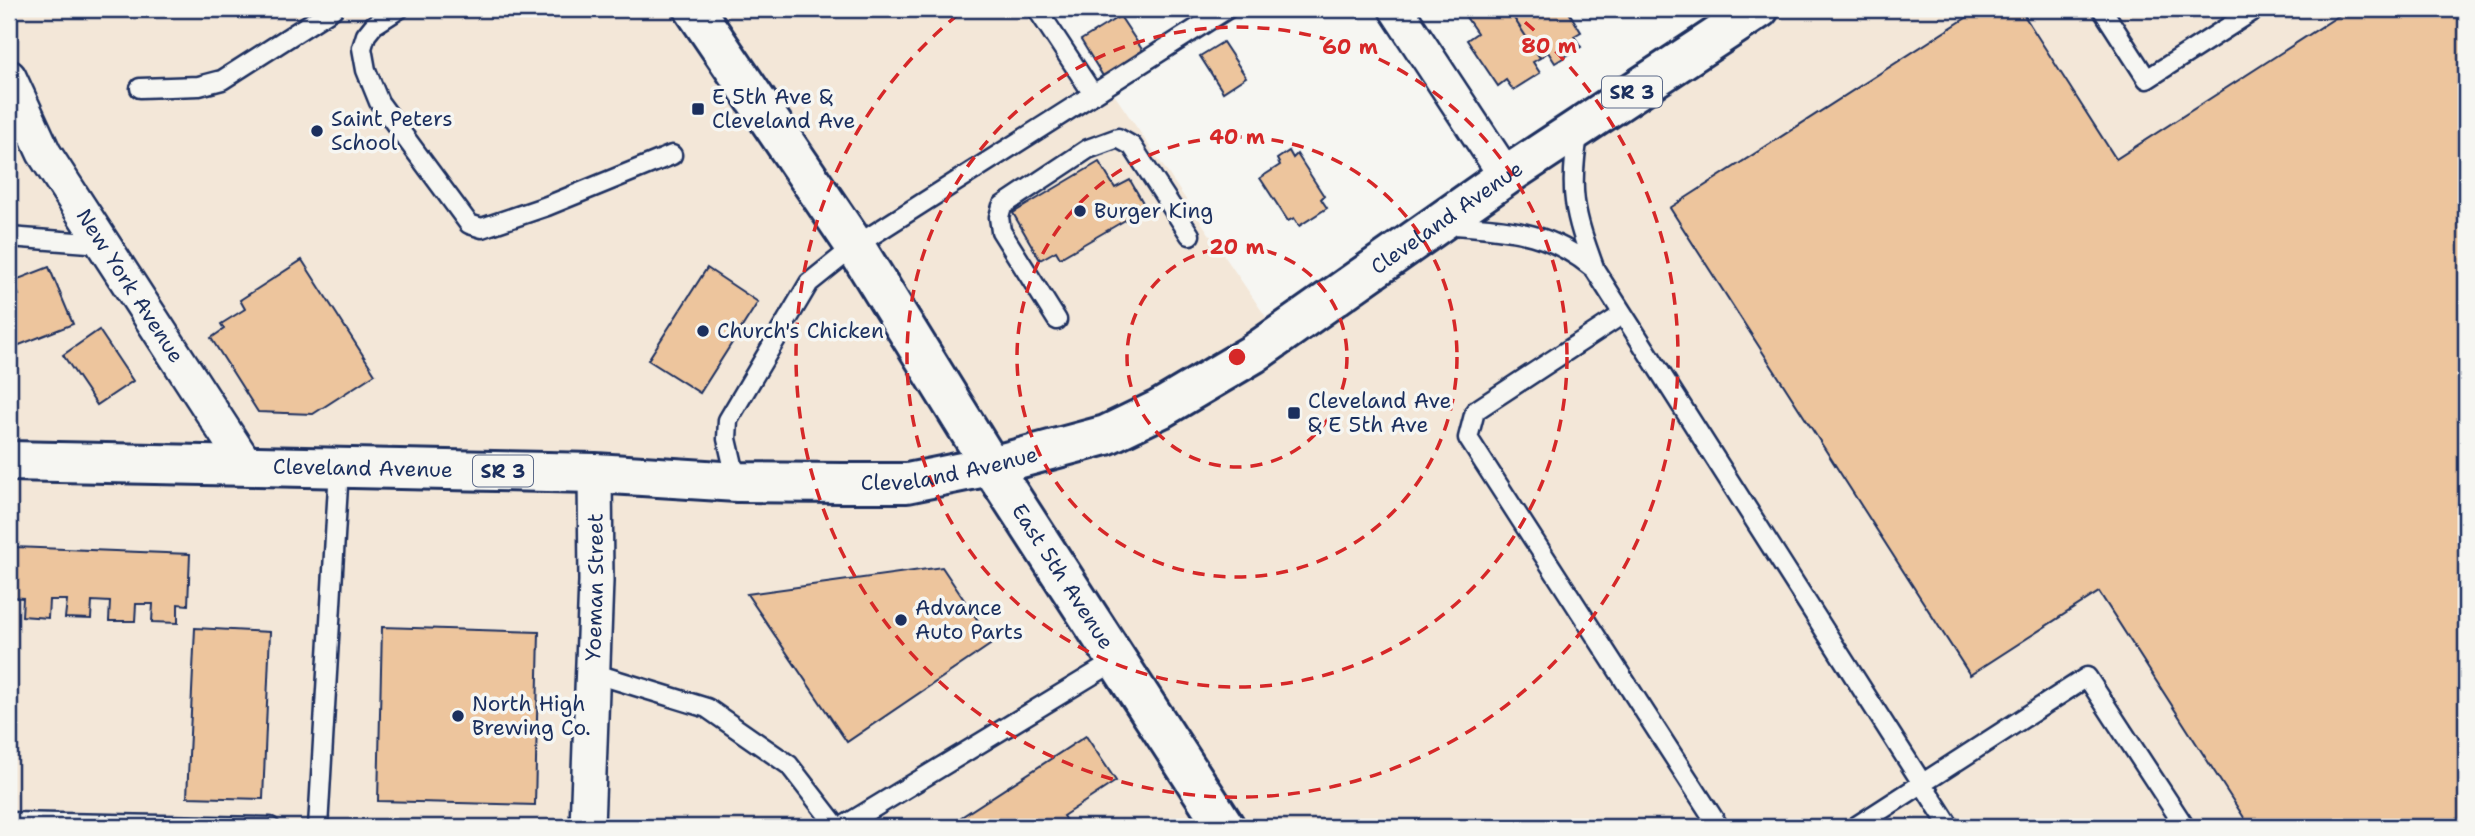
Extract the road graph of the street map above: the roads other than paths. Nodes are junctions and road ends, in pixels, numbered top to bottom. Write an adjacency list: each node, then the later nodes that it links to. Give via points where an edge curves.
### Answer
1 (333, 9): 10 (lane, via 222,80 200,86)
2 (399, 9): 14 (lane, via 366,35 362,48 366,70 379,102 469,225 482,228 547,206)
3 (694, 9): 20 (main road, East 5th Avenue)
4 (1037, 9): 12 (lane)
5 (1227, 9): 12 (lane)
6 (1396, 9): 15 (street)
7 (1759, 9): 13 (main road, Cleveland Avenue / SR 3)
8 (2102, 9): 9 (lane, via 2147,79)
9 (2244, 12)
10 (140, 88)
11 (12, 89): 19 (street, New York Avenue, via 44,153)
12 (1093, 94): 20 (lane)
13 (1580, 126): 15 (main road, Cleveland Avenue / SR 3); 21 (lane, via 1572,194 1577,223)
14 (672, 155)
15 (1506, 176): 16 (main road, Cleveland Avenue / SR 3)
16 (1438, 223): 21 (lane, via 1554,240); 26 (main road, Cleveland Avenue / SR 3, via 1253,355 1160,409 1106,435)
17 (1190, 235): 23 (lane, via 1132,146 1118,138 1088,149 1002,205 999,217 1001,231)
18 (9, 237): 19 (lane)
19 (102, 244): 25 (street, New York Avenue)
20 (855, 246): 26 (main road, East 5th Avenue); 29 (lane, via 809,283 728,420 727,439)
21 (1595, 270): 22 (lane)
22 (1623, 313): 32 (lane); 40 (lane, via 1475,411 1468,438)
23 (1056, 320)
24 (9, 461): 25 (main road, Cleveland Avenue / SR 3)
25 (247, 466): 27 (main road, Cleveland Avenue / SR 3)
26 (991, 466): 29 (main road, Cleveland Avenue / SR 3, via 907,483); 30 (main road, East 5th Avenue)
27 (339, 468): 28 (main road, Cleveland Avenue / SR 3); 37 (lane)
28 (595, 473): 29 (main road, Cleveland Avenue / SR 3); 31 (street, Yoeman Street)
29 (737, 482)
30 (1117, 660): 33 (lane); 35 (main road, East 5th Avenue)
31 (593, 673): 38 (street, Yoeman Street); 39 (lane, via 707,708 789,765)
32 (1922, 783): 41 (lane); 42 (lane); 43 (lane, via 2087,677)
33 (868, 820): 39 (lane)
34 (9, 822): 36 (lane)
35 (1217, 824)
36 (270, 827)
37 (318, 827)
38 (587, 827)
39 (839, 827)
40 (1719, 827)
41 (1855, 827)
42 (1951, 827)
43 (2185, 827)

